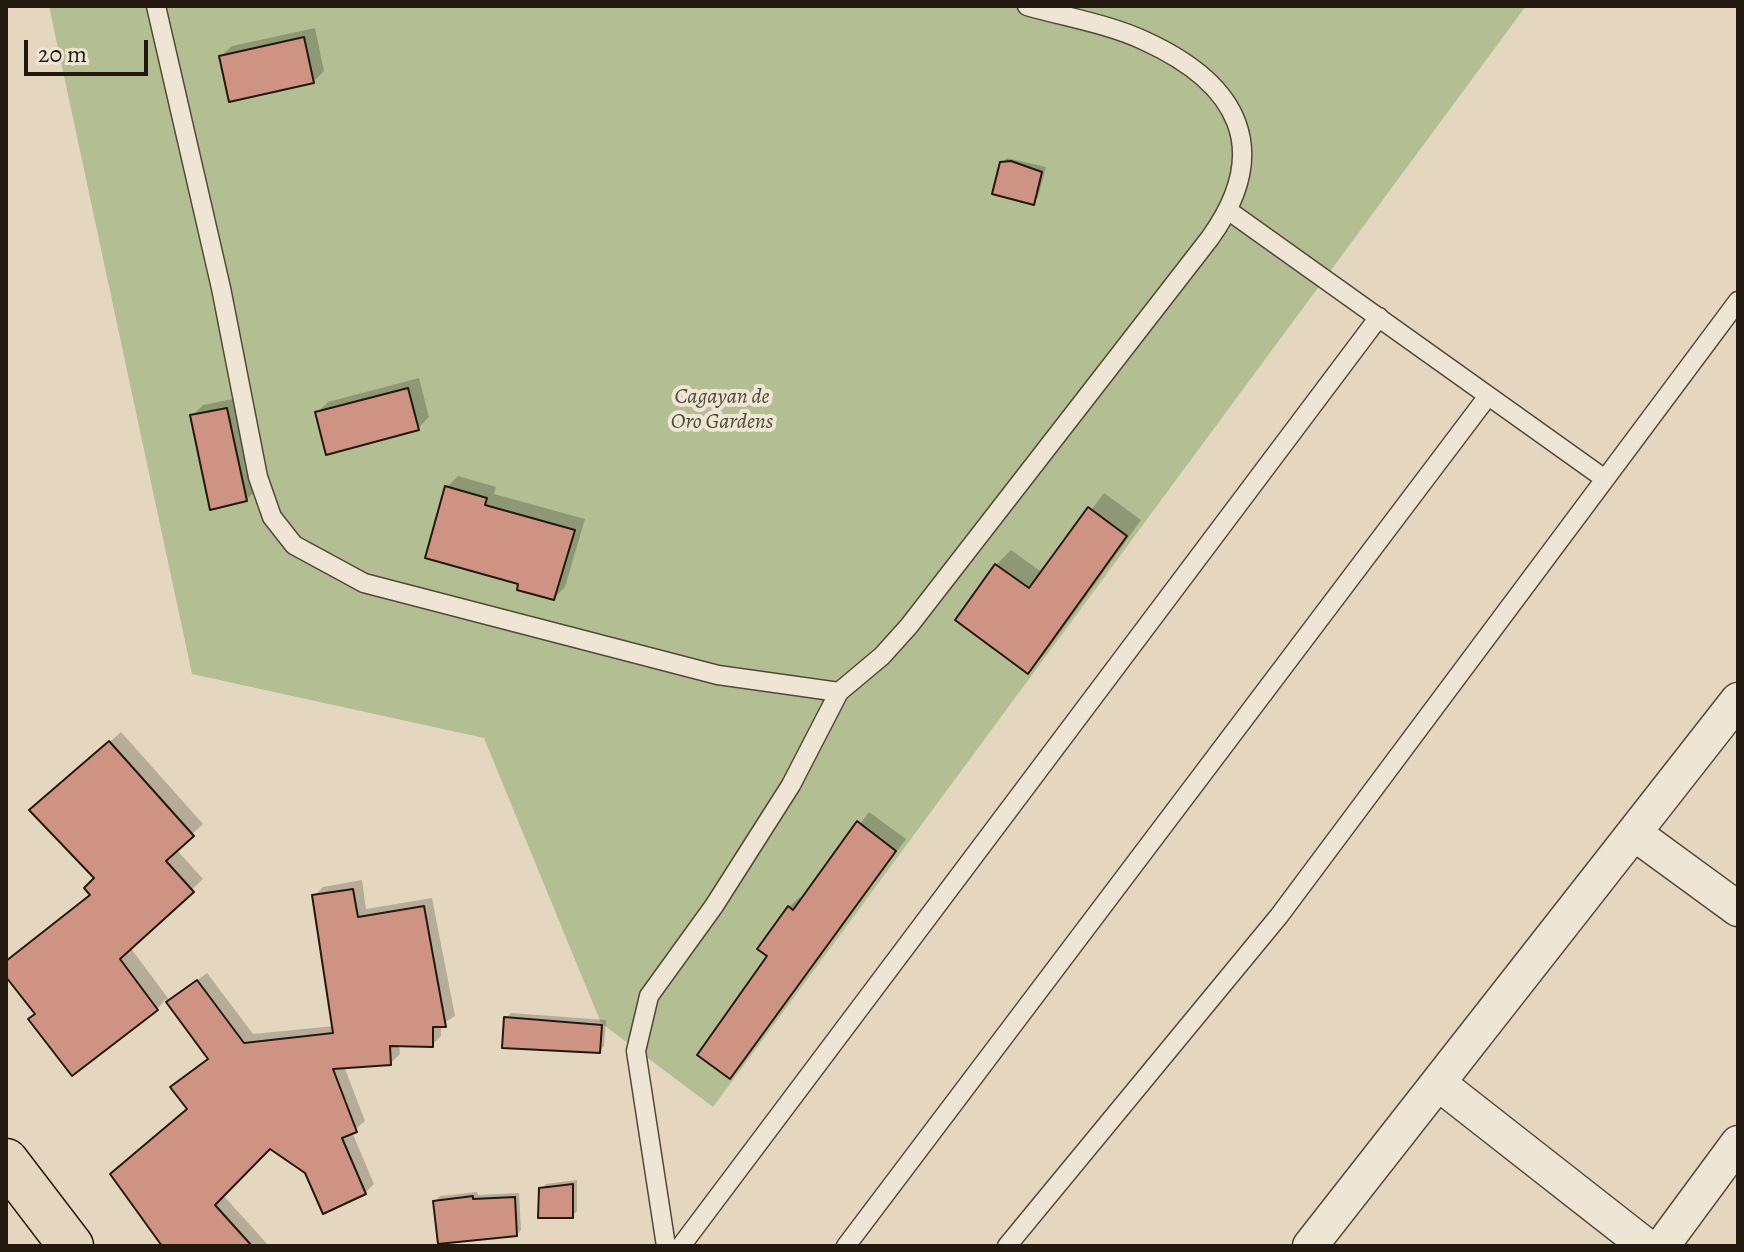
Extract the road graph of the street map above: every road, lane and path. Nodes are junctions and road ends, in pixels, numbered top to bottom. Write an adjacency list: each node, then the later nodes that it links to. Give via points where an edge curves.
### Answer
1 (156, 6): 8 (lane, via 258,477 272,517 294,545 364,583 718,675)
2 (1027, 6): 3 (lane, via 1143,40 1203,76 1243,132 1245,158)
3 (1229, 211): 5 (lane); 8 (lane, via 909,626)
4 (1738, 301): 7 (lane)
5 (1379, 317): 6 (lane); 17 (lane)
6 (1488, 396): 7 (lane); 18 (lane)
7 (1605, 479): 19 (lane, via 1279,916)
8 (839, 692): 16 (lane, via 791,785 649,996 636,1051)
9 (1738, 700): 10 (street)
10 (1634, 833): 11 (street); 12 (street)
11 (1738, 909)
12 (1438, 1083): 20 (street); 21 (street)
13 (1738, 1143): 22 (street)
14 (6, 1161): 15 (main road)
15 (71, 1246)
16 (666, 1246)
17 (681, 1246)
18 (846, 1246)
19 (1007, 1246)
20 (1310, 1246)
21 (1646, 1246)
22 (1662, 1246)

